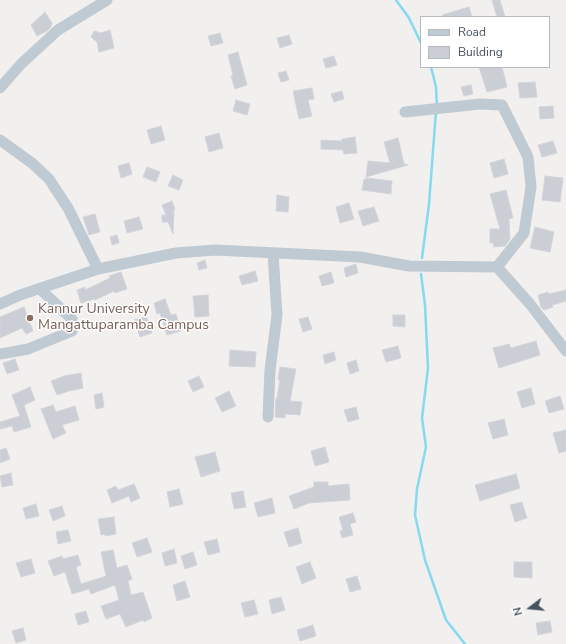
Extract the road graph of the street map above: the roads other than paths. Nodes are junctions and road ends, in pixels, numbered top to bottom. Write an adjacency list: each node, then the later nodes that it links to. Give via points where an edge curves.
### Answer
1 (107, 0): 2 (street, via 58,30)
2 (0, 88)
3 (405, 112): 6 (street, via 480,104 502,105 528,157 531,187 524,233)
4 (0, 140): 7 (street, via 49,179 68,208)
5 (273, 253): 6 (street, via 360,257 409,266); 7 (street, via 215,250 184,253); 12 (street, via 277,315 270,370)
6 (497, 267): 10 (street, via 530,304)
7 (98, 269): 8 (street)
8 (40, 289): 9 (street); 11 (street, via 72,319 72,331 28,349)
9 (0, 304)
10 (566, 351)
11 (0, 354)
12 (268, 417)

